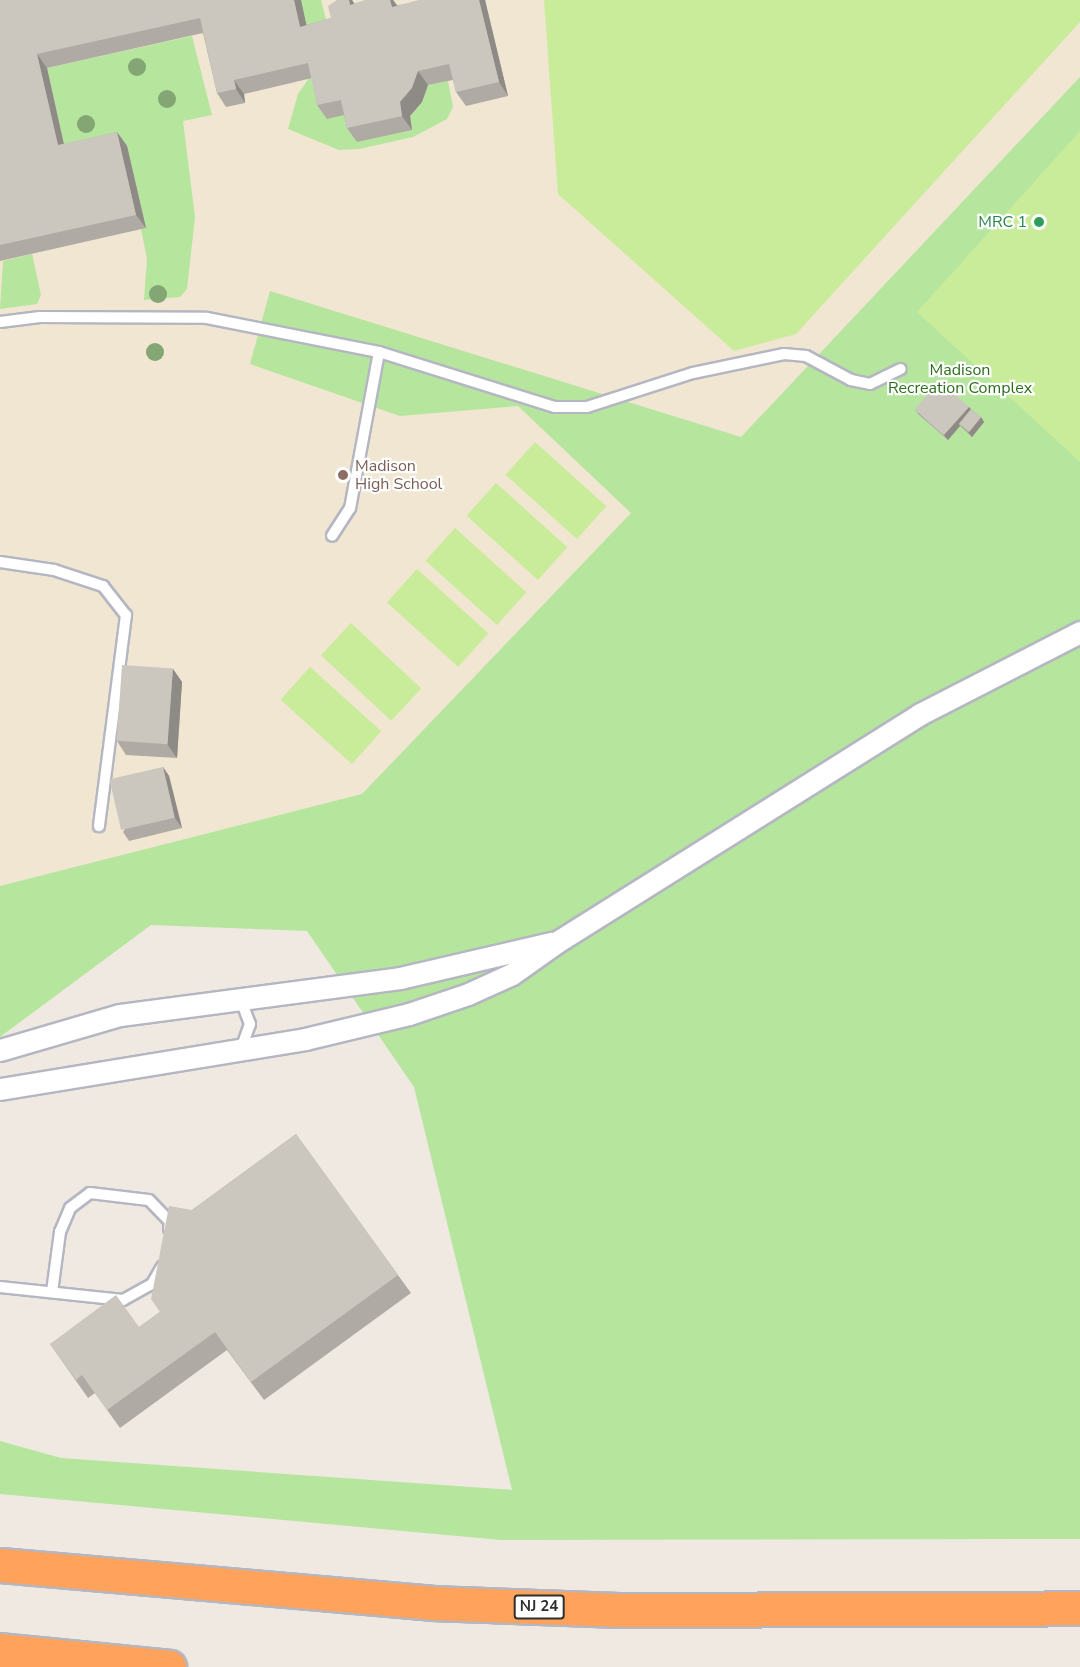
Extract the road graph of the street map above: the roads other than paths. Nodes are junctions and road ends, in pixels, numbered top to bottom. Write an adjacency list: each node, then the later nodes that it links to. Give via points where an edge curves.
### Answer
1 (0, 322): 2 (lane, via 40,317 207,318)
2 (379, 352): 3 (lane, via 555,407 587,407 693,373 784,354 807,356 851,380 870,384); 4 (lane, via 350,508)
3 (901, 369)
4 (332, 536)
5 (0, 562): 7 (lane, via 54,570 103,586 126,615)
6 (1080, 632): 8 (street, via 920,714)
7 (99, 826)
8 (557, 942): 9 (street, via 400,978); 10 (street, via 512,974 409,1014)
9 (240, 998): 10 (lane, via 250,1024); 11 (street, via 120,1015)
10 (241, 1049): 12 (street)
11 (0, 1050)
12 (0, 1089)
13 (0, 1287): 14 (lane)
14 (52, 1292): 14 (lane, via 123,1300 152,1284 169,1250 170,1222 149,1200 90,1193 70,1208 60,1232)
15 (0, 1565): 16 (highway, NJ 24, via 431,1604 631,1610)
16 (1080, 1608)
17 (0, 1650): 18 (highway)
18 (169, 1667)

